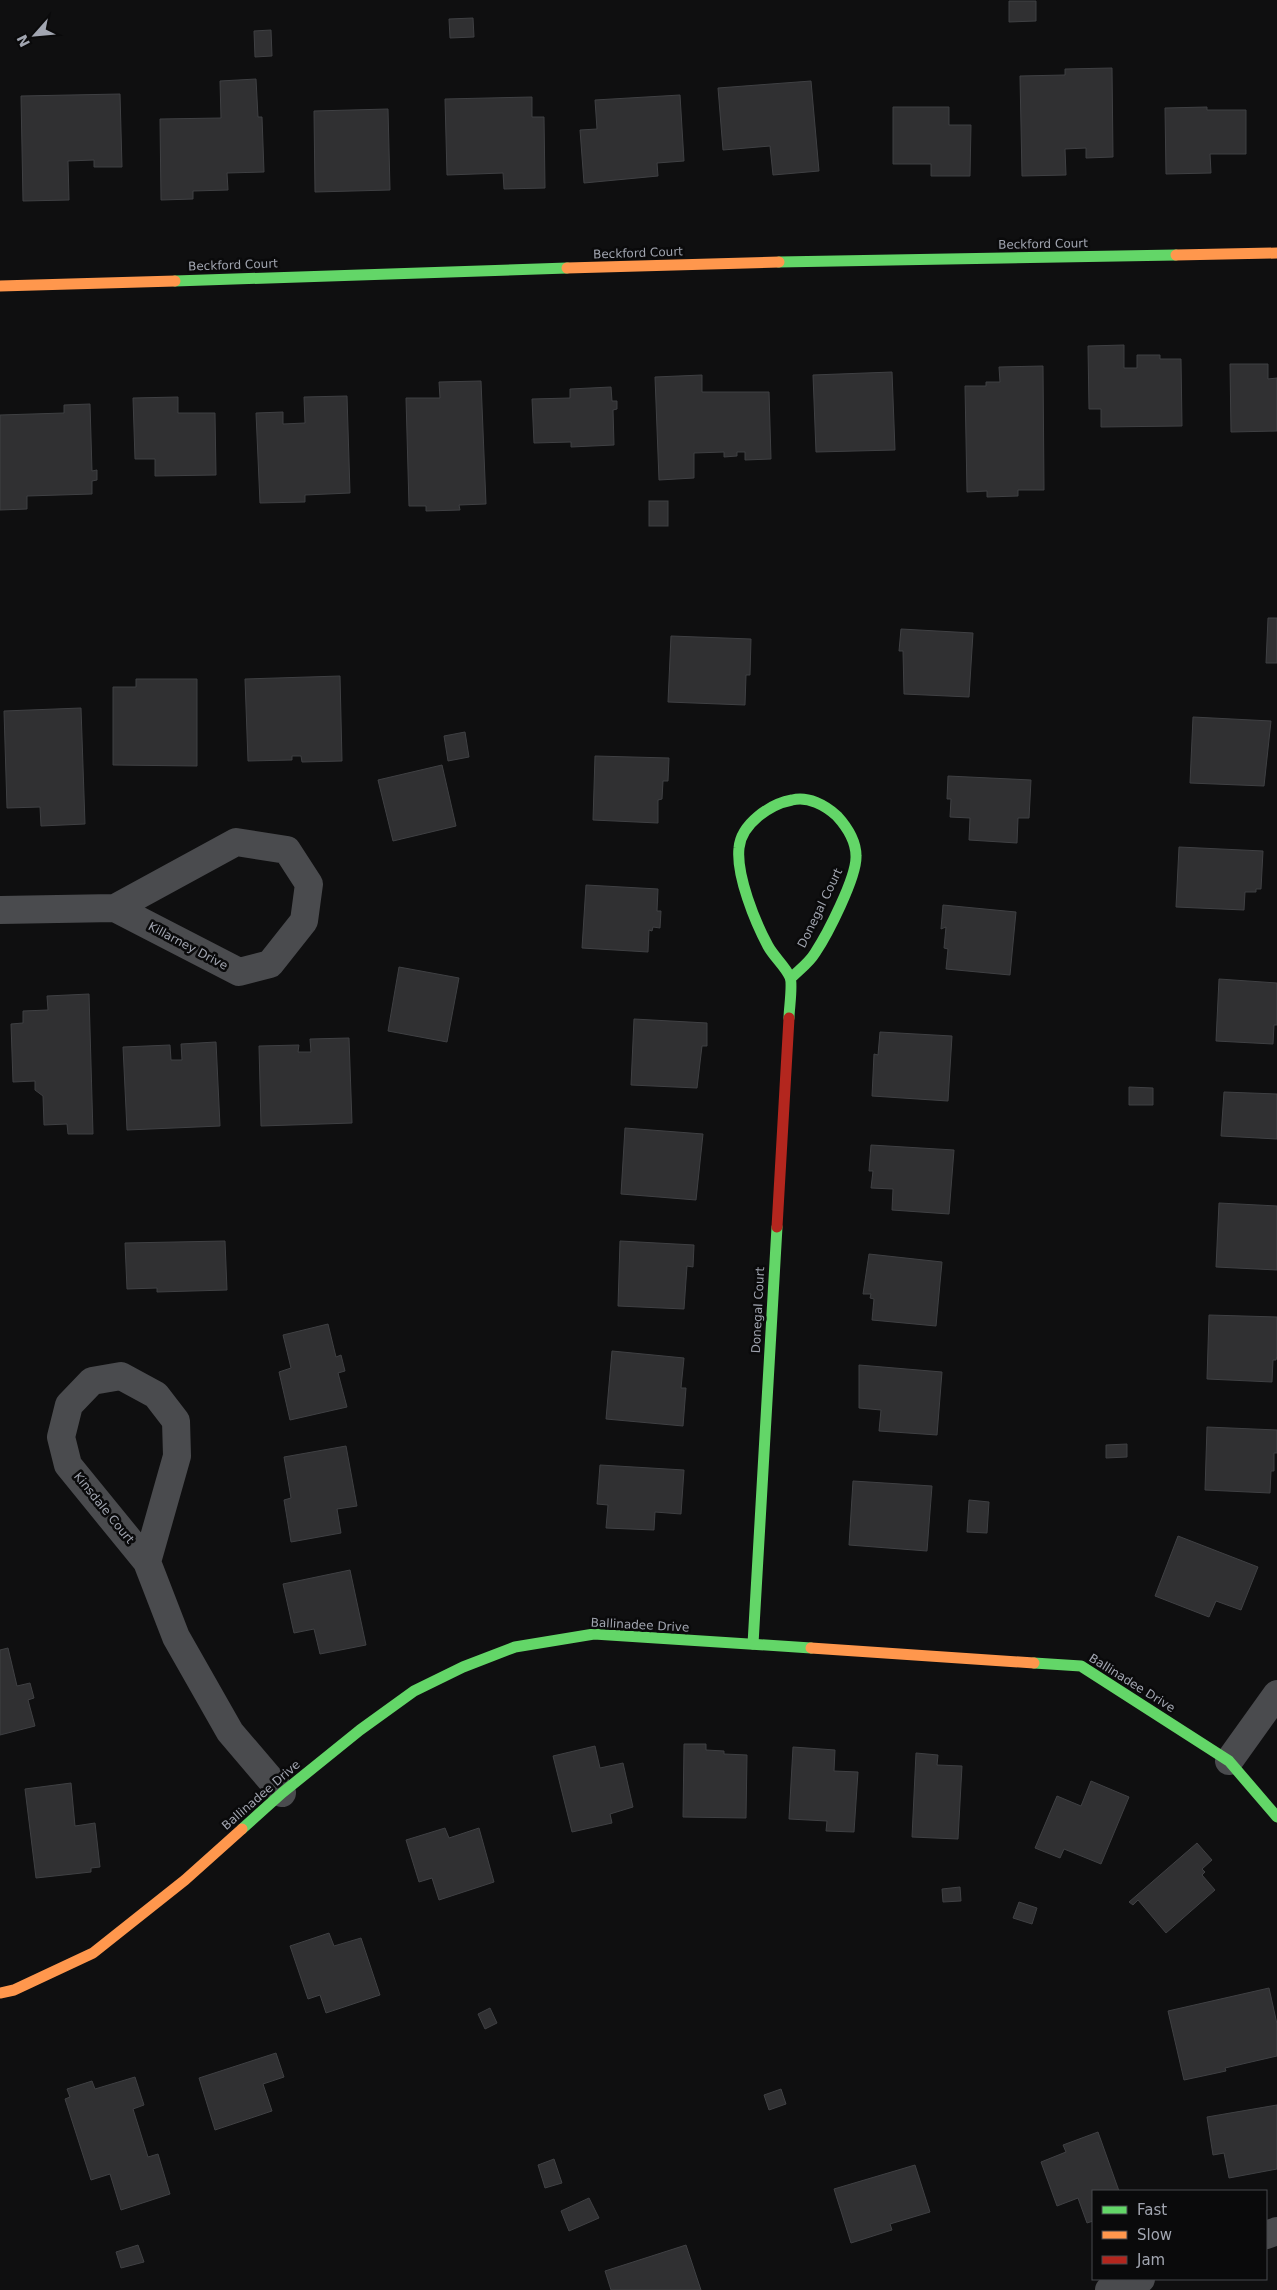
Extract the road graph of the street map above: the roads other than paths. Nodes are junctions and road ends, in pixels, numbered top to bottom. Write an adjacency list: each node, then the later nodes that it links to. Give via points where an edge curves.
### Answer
1 (1277, 253): 2 (street, Beckford Court, via 745,263)
2 (0, 286)
3 (115, 908): 3 (street, Killarney Drive, via 236,842 287,850 310,884 304,921 270,964 239,972); 4 (street, Killarney Drive)
4 (0, 910)
5 (791, 978): 5 (street, Donegal Court, via 814,955 849,885 855,866 854,844 846,825 827,808 804,799 788,800 758,817 747,827 739,845 739,866 768,945); 7 (street, Donegal Court)
6 (147, 1562): 6 (street, Kinsdale Court, via 177,1456 176,1421 156,1394 121,1376 92,1380 69,1405 61,1437 68,1465); 10 (street, Kinsdale Court, via 176,1637 230,1732)
7 (753, 1644): 9 (street, Ballinadee Drive, via 1081,1666); 10 (street, Ballinadee Drive, via 594,1634 515,1647 414,1691)
8 (1277, 1694): 9 (street)
9 (1229, 1761): 11 (street, Ballinadee Drive)
10 (282, 1793): 12 (street, Ballinadee Drive, via 185,1880 93,1954 14,1990)
11 (1277, 1817)
12 (0, 1993)
13 (1138, 2280): 14 (street)
14 (1109, 2290)

